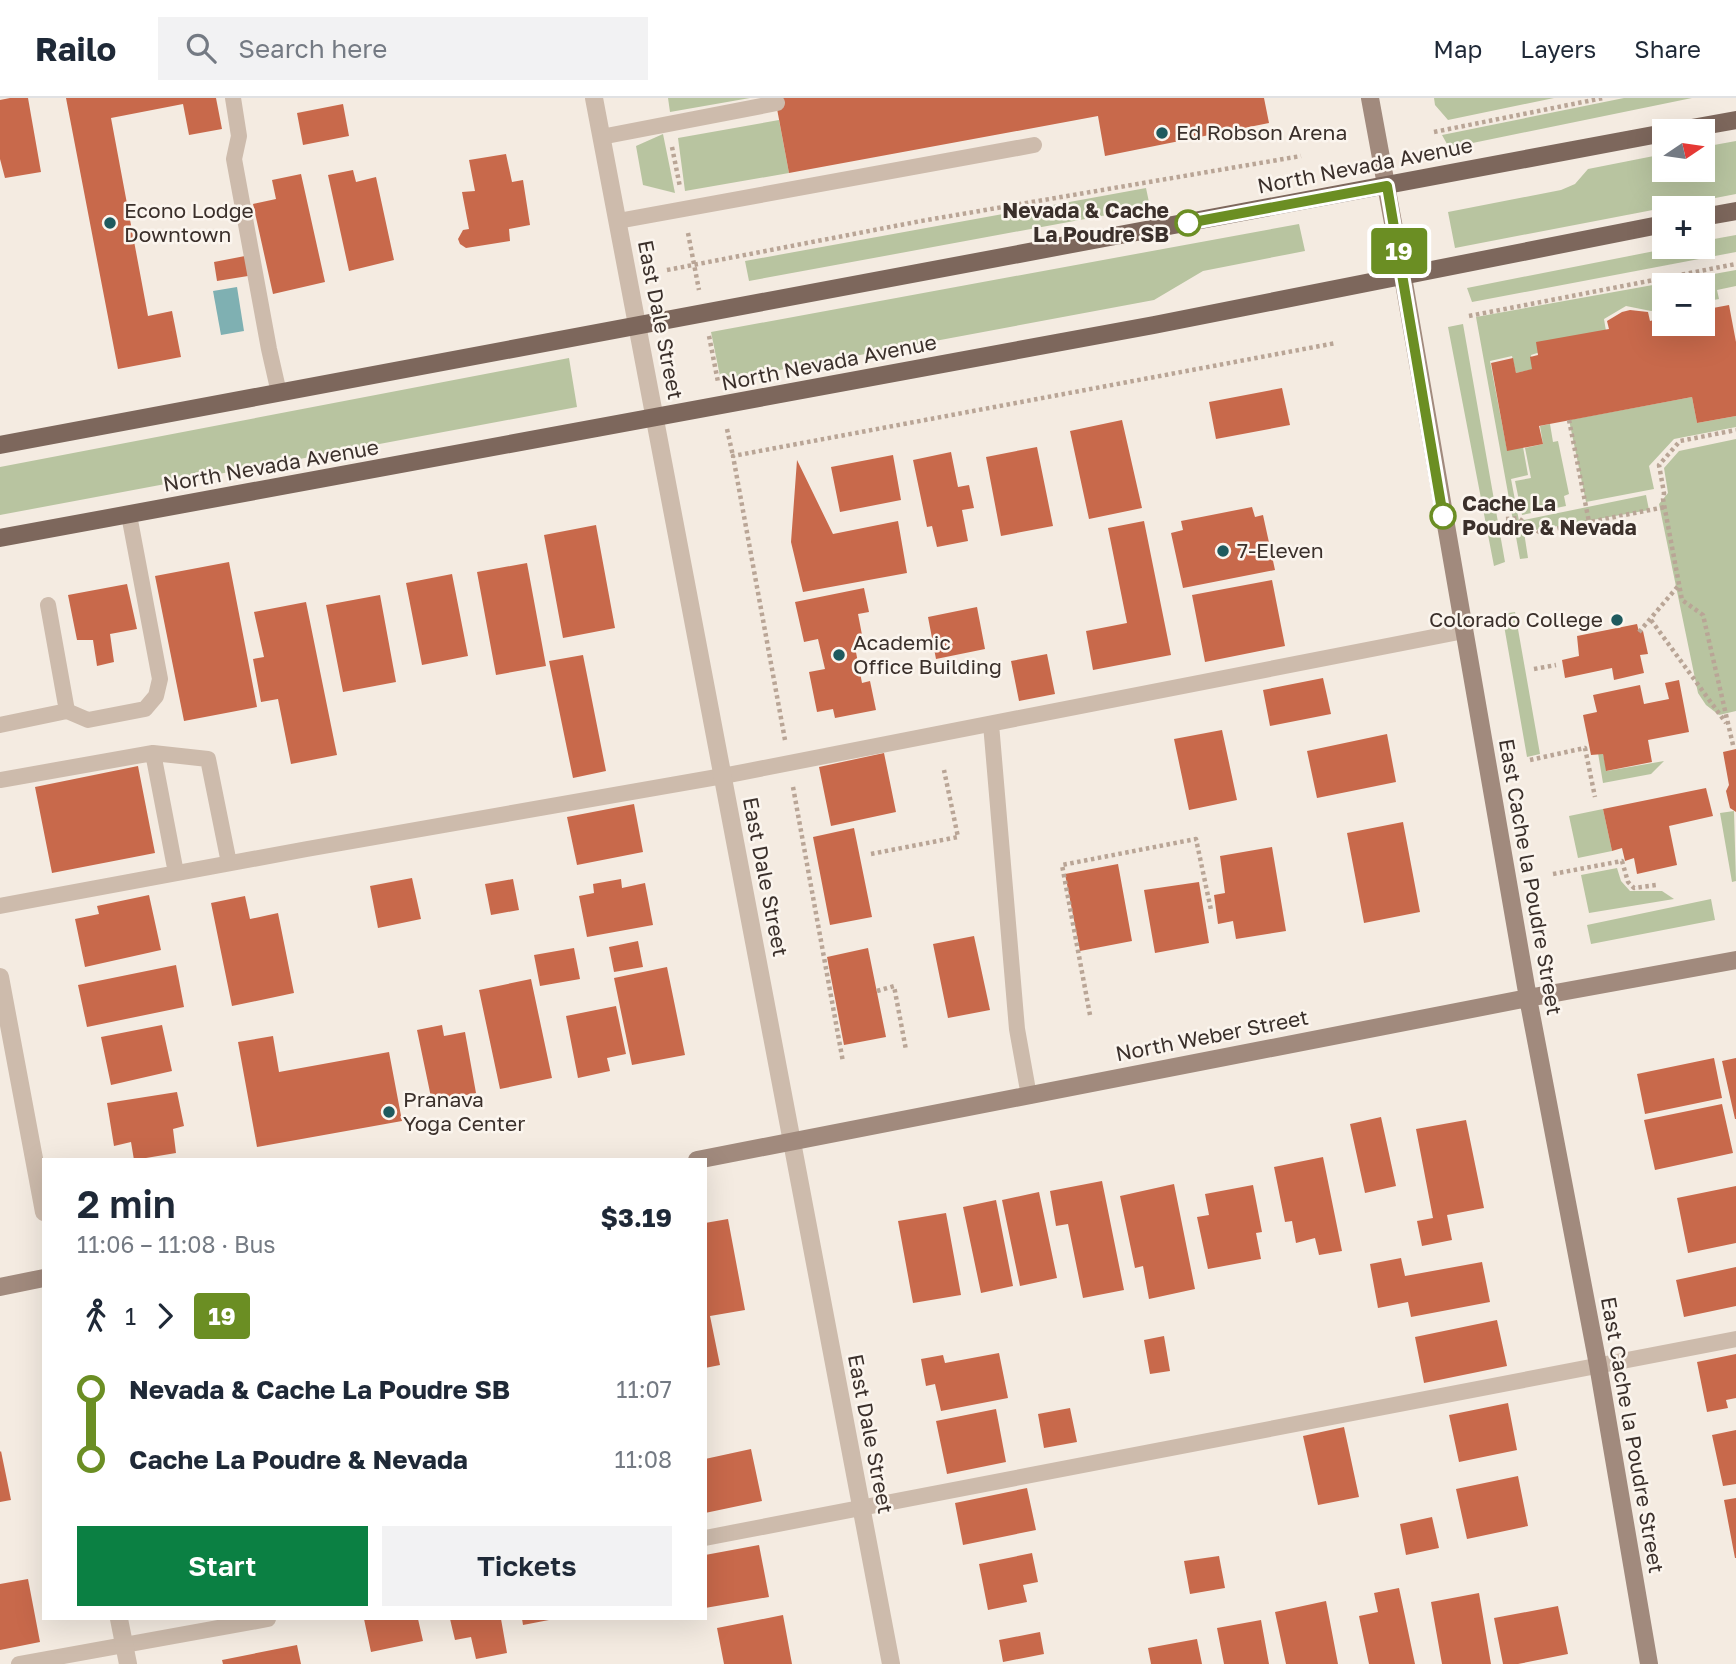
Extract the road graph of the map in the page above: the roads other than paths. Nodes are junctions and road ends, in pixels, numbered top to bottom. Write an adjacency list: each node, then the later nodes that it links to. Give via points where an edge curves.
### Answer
1 (233, 98): 17 (lane, via 239,136 234,159)
2 (594, 98): 8 (street, East Dale Street)
3 (1370, 98): 10 (street, East Cache la Poudre Street)
4 (777, 103): 8 (lane)
5 (1736, 120): 6 (main road)
6 (1715, 124)
7 (1652, 135): 10 (main road, North Nevada Avenue)
8 (601, 137): 13 (street, East Dale Street)
9 (1034, 145): 13 (lane)
10 (1387, 186): 15 (street, East Cache la Poudre Street); 16 (main road, North Nevada Avenue)
11 (1736, 211): 12 (main road)
12 (1715, 215)
13 (618, 221): 16 (street, East Dale Street)
14 (1652, 227): 15 (main road, North Nevada Avenue)
15 (1403, 277): 18 (main road, North Nevada Avenue); 23 (street, East Cache la Poudre Street)
16 (638, 326): 17 (main road, North Nevada Avenue); 18 (street, East Dale Street)
17 (279, 393): 19 (main road, North Nevada Avenue)
18 (655, 419): 20 (main road, North Nevada Avenue); 28 (street, East Dale Street)
19 (0, 445)
20 (129, 515): 21 (main road, North Nevada Avenue); 24 (lane, via 160,679 156,696 145,709 88,720)
21 (0, 538)
22 (48, 605): 24 (lane)
23 (1464, 631): 25 (lane); 35 (street, East Cache la Poudre Street)
24 (67, 711): 26 (lane)
25 (991, 724): 28 (lane); 36 (lane, via 1017,1029)
26 (0, 725)
27 (153, 753): 29 (lane); 30 (lane, via 208,759); 31 (lane)
28 (723, 776): 30 (lane); 37 (street, East Dale Street)
29 (0, 780)
30 (229, 863): 31 (lane)
31 (176, 873): 32 (lane)
32 (0, 906)
33 (1736, 960): 35 (street, North Weber Street)
34 (0, 977): 39 (street)
35 (1528, 998): 36 (street, North Weber Street); 43 (street, East Cache la Poudre Street)
36 (1029, 1096): 37 (street, North Weber Street)
37 (792, 1143): 38 (street, North Weber Street); 44 (street, East Dale Street)
38 (707, 1158)
39 (42, 1201)
40 (42, 1278): 41 (street)
41 (0, 1287)
42 (1736, 1339): 43 (lane)
43 (1598, 1365): 44 (lane); 52 (street, East Cache la Poudre Street)
44 (861, 1509): 45 (lane); 51 (street, East Dale Street)
45 (707, 1538)
46 (119, 1620): 48 (street)
47 (262, 1620): 48 (lane)
48 (124, 1645): 49 (lane); 50 (street)
49 (19, 1664)
50 (128, 1664)
51 (891, 1664)
52 (1649, 1664)

